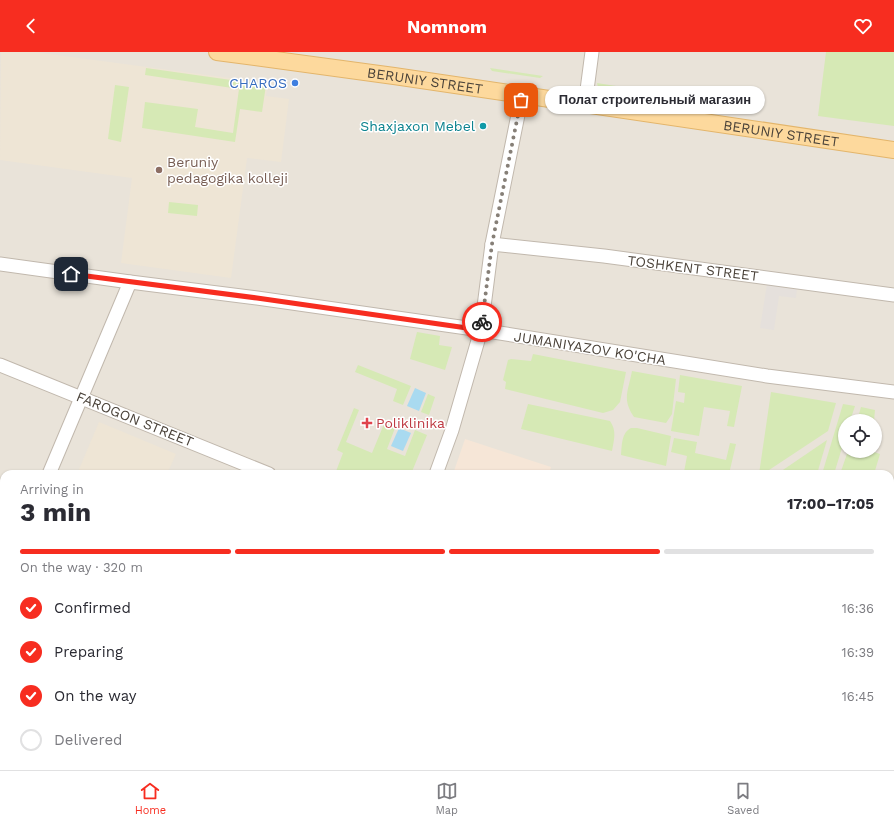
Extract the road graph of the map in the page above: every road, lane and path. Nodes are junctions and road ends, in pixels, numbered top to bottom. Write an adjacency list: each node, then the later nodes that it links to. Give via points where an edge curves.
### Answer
1 (217, 52): 3 (main road, BERUNIY STREET)
2 (592, 52): 4 (street)
3 (522, 95): 4 (main road, BERUNIY STREET); 6 (street)
4 (584, 105): 5 (main road, BERUNIY STREET)
5 (894, 150)
6 (492, 244): 9 (street, TOSHKENT STREET, via 619,258); 10 (street)
7 (0, 264): 8 (street, JUMANIYAZOV KO'CHA)
8 (130, 282): 10 (street, JUMANIYAZOV KO'CHA); 13 (street)
9 (894, 295)
10 (481, 330): 12 (street, JUMANIYAZOV KO'CHA, via 767,376); 16 (street, via 452,430)
11 (0, 365): 13 (street, FAROGON STREET)
12 (894, 392)
13 (81, 398): 14 (street); 15 (street, FAROGON STREET)
14 (50, 470)
15 (259, 470)
16 (437, 470)

